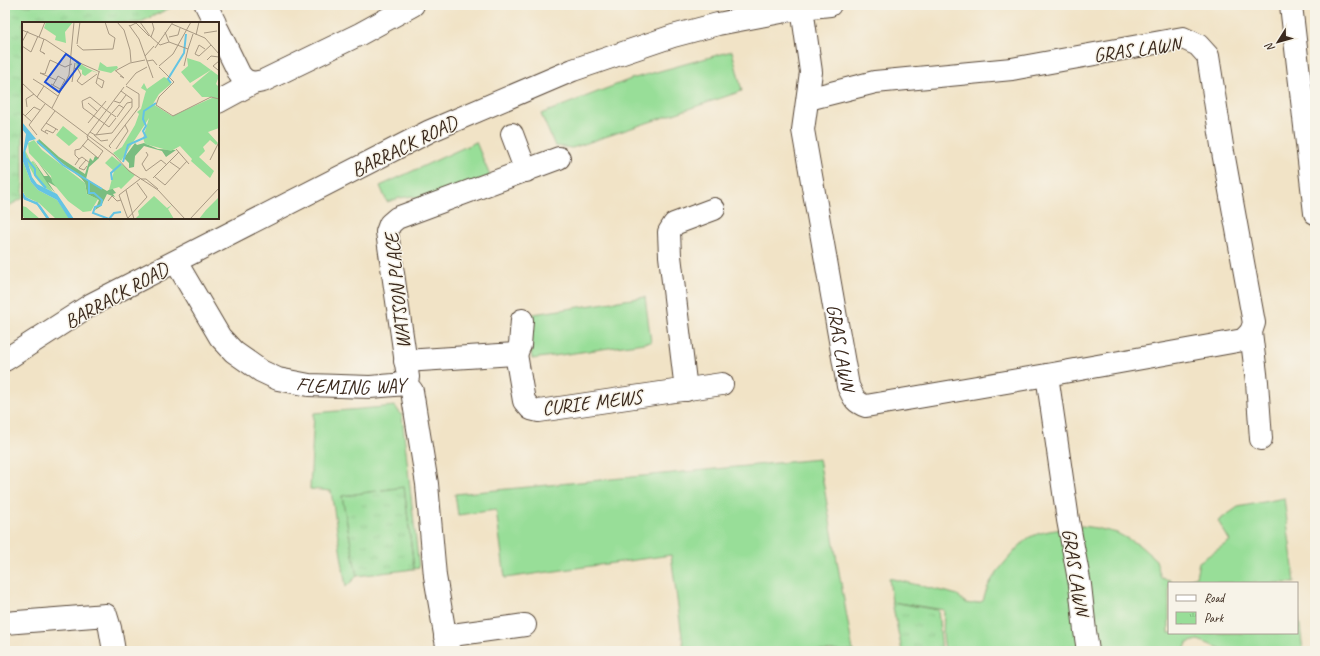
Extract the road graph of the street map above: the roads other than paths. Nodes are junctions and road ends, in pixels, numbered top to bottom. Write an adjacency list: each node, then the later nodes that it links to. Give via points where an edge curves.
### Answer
1 (206, 5): 6 (street)
2 (413, 5): 8 (street, via 360,34)
3 (830, 5): 5 (street, BARRACK ROAD)
4 (1291, 5): 15 (street)
5 (802, 8): 9 (street, GRAS LAWN, via 811,72); 16 (street, BARRACK ROAD, via 718,24 673,36 573,70 430,131)
6 (214, 22)
7 (219, 32): 8 (street, via 240,75)
8 (253, 84): 10 (street)
9 (808, 99): 18 (street, GRAS LAWN, via 875,82 1012,69 1183,38 1198,45 1208,56 1254,323); 22 (street, GRAS LAWN, via 803,130 848,386 859,404 866,406)
10 (219, 101)
11 (512, 134): 13 (street)
12 (560, 158): 13 (street, WATSON PLACE)
13 (526, 171): 21 (street, WATSON PLACE, via 397,218 390,224 387,232)
14 (714, 209): 25 (street, via 674,224 669,232)
15 (1315, 212)
16 (176, 262): 20 (street, BARRACK ROAD, via 92,304); 23 (street, FLEMING WAY, via 220,337 234,352 261,371 278,379 309,385 370,387)
17 (522, 320): 19 (street, CURIE MEWS, via 520,346)
18 (1251, 332): 22 (street, GRAS LAWN, via 1242,340); 26 (street, GRAS LAWN)
19 (516, 354): 21 (street); 25 (street, CURIE MEWS, via 524,401 531,410 539,411)
20 (5, 360)
21 (405, 361): 23 (street, WATSON PLACE, via 408,377)
22 (1047, 375): 31 (street, GRAS LAWN)
23 (406, 384): 29 (street, FLEMING WAY, via 412,391 416,408 435,576)
24 (722, 384): 25 (street, CURIE MEWS)
25 (686, 390)
26 (1260, 439)
27 (5, 623): 30 (street, via 106,615)
28 (524, 625): 29 (street)
29 (447, 644)
30 (114, 651)
31 (1088, 651)

